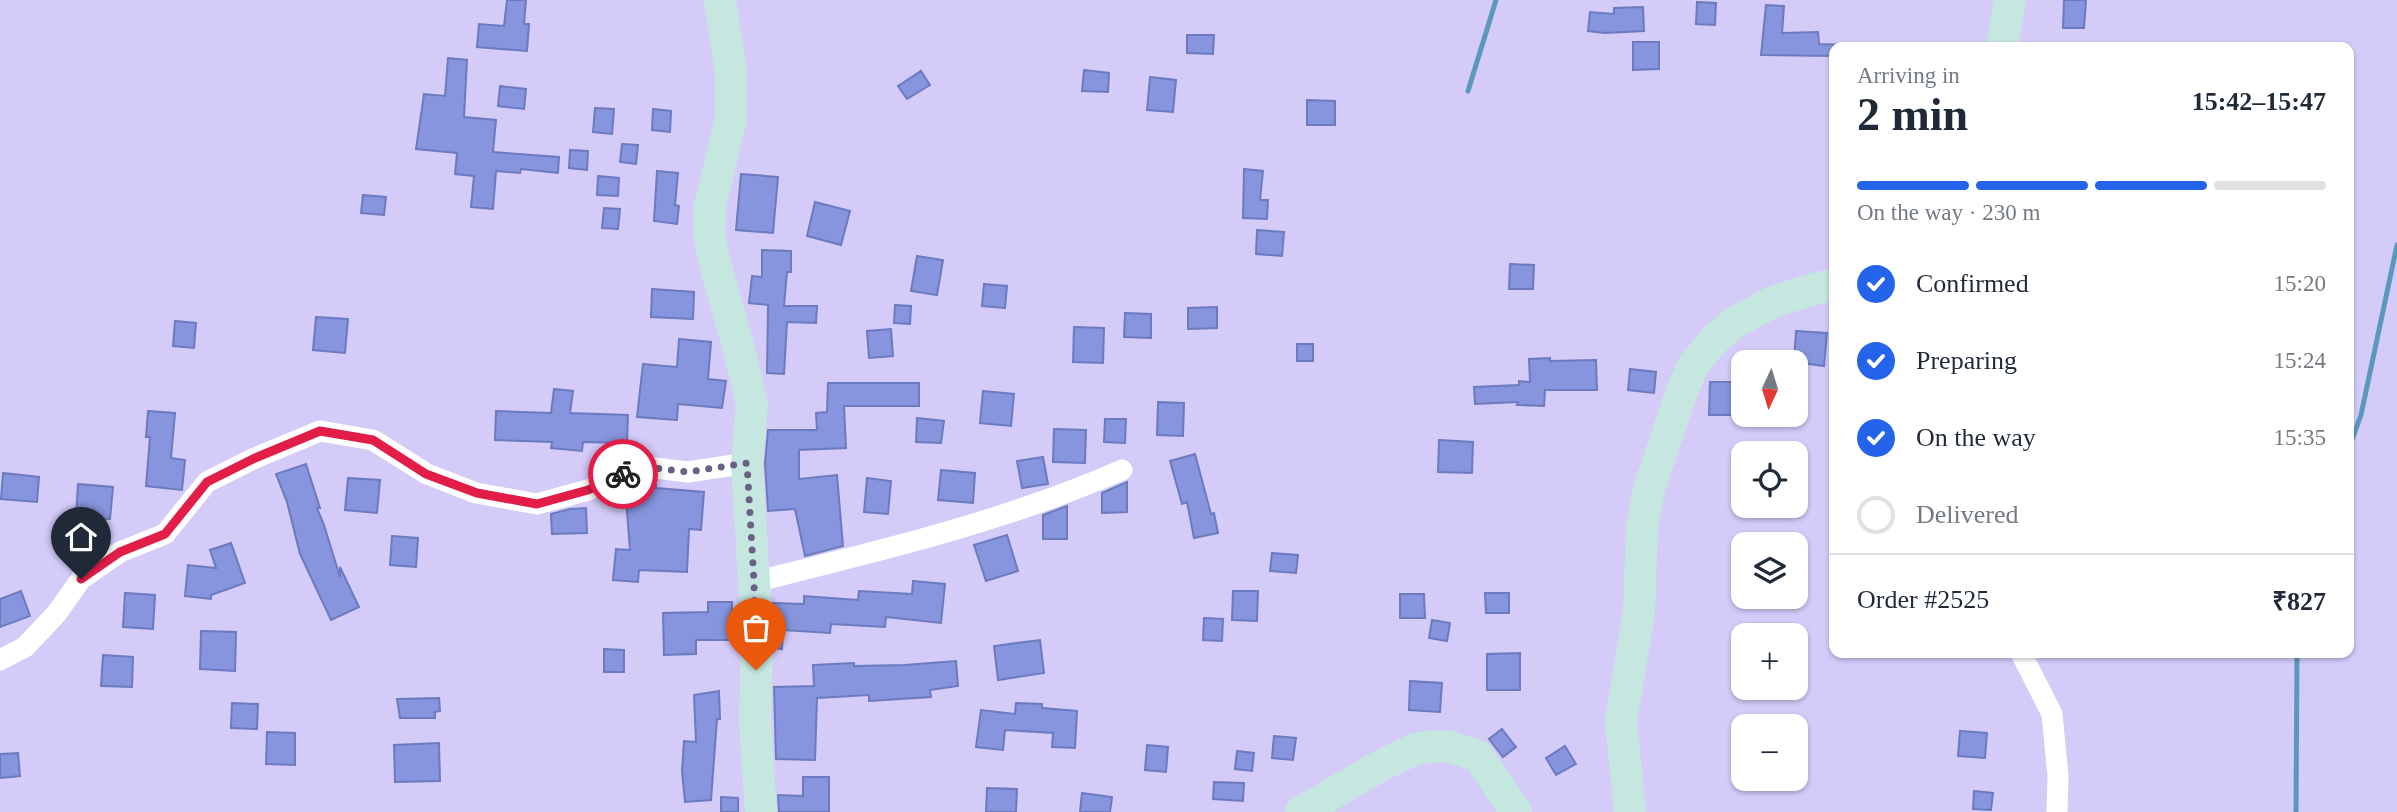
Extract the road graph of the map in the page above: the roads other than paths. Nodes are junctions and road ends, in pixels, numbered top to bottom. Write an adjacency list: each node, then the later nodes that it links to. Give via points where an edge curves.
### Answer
1 (720, 0): 5 (main road, via 731,72 731,119 710,205 710,239 751,405)
2 (2010, 0): 3 (main road)
3 (2003, 42)
4 (1829, 286): 13 (main road, via 1773,302 1735,322 1694,364 1682,391 1649,489 1642,527 1639,612 1621,720)
5 (747, 463): 7 (main road); 9 (street, via 688,472 639,466 588,490 537,504 477,493 426,474 373,440 320,431 207,482 165,534 120,552 81,579 25,647)
6 (1122, 470): 7 (street, via 940,536)
7 (754, 582): 10 (main road)
8 (2024, 658): 14 (street, via 2052,714)
9 (0, 660)
10 (761, 812)
11 (1301, 812): 12 (main road, via 1418,748 1447,746 1478,756)
12 (1516, 812)
13 (1630, 812)
14 (2057, 812)

